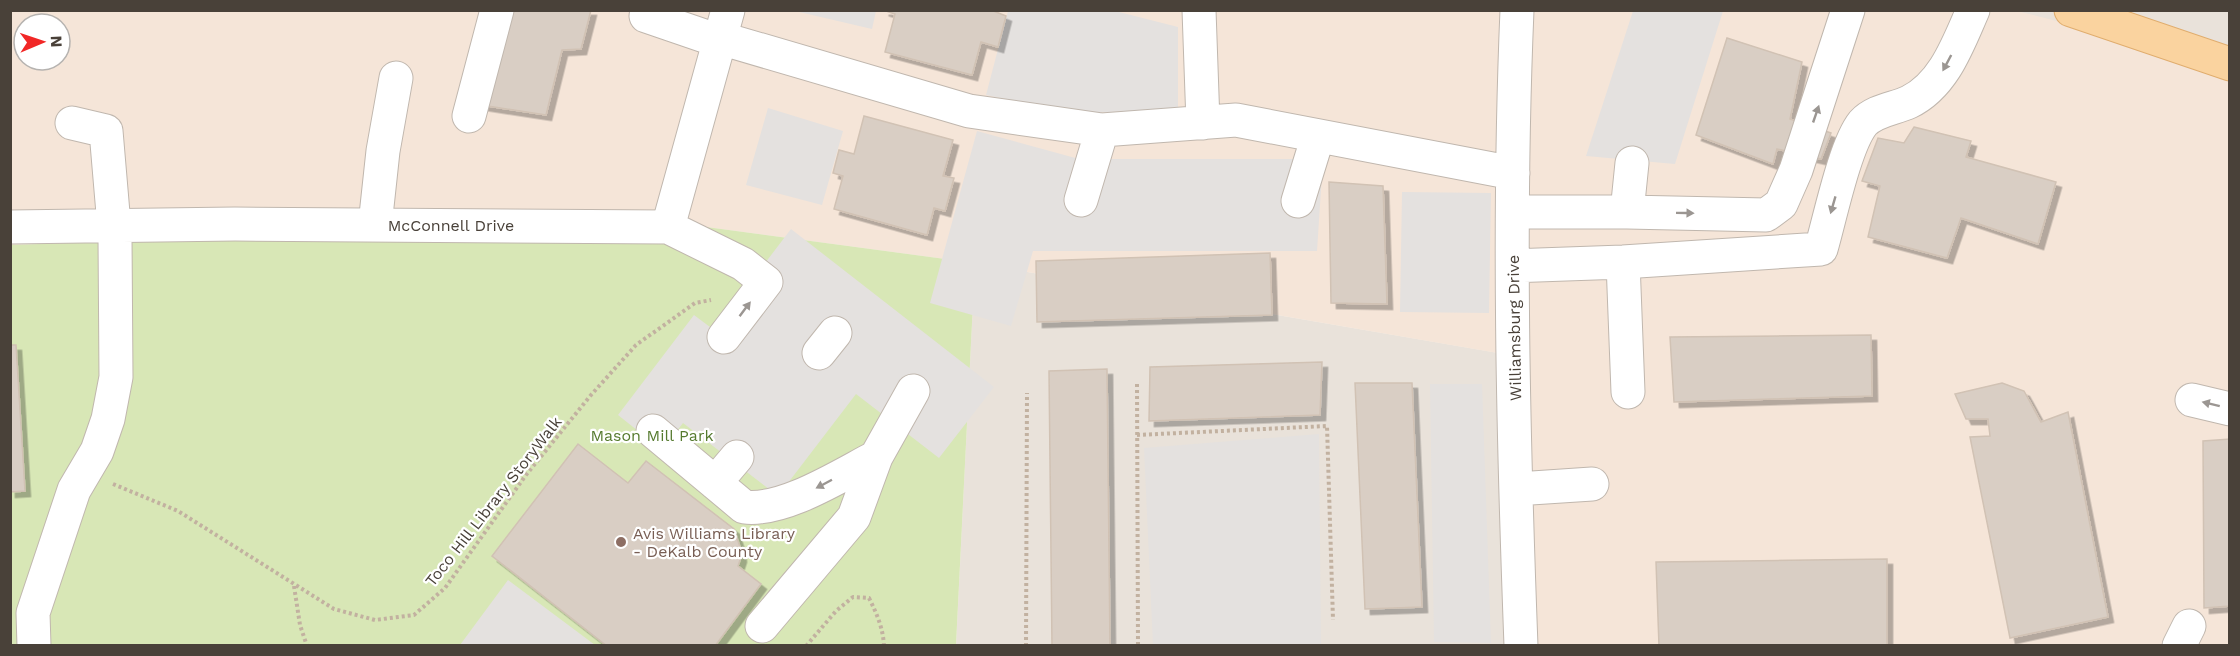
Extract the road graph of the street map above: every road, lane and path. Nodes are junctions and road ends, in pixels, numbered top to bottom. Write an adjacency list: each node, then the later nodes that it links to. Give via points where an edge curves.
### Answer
1 (497, 10): 11 (street)
2 (1199, 10): 13 (street)
3 (1517, 10): 17 (street, Williamsburg Drive)
4 (1848, 10): 21 (street, one-way to 4, via 1766,215 1781,204 1819,105)
5 (1973, 10): 26 (street, one-way to 26, via 1937,82 1909,102 1884,109 1864,122 1852,142 1821,249)
6 (2071, 10): 9 (main road)
7 (646, 16): 8 (street)
8 (723, 30): 14 (street, via 969,111); 25 (street)
9 (2229, 64)
10 (396, 78): 23 (street)
11 (469, 116)
12 (72, 123): 22 (street, via 105,131)
13 (1203, 123): 14 (street); 15 (street, via 1236,120)
14 (1102, 130): 18 (street)
15 (1318, 136): 17 (street); 19 (street)
16 (1632, 163): 21 (street)
17 (1513, 173): 20 (street, Williamsburg Drive)
18 (1081, 200)
19 (1298, 201)
20 (1513, 212): 21 (street); 27 (street, Williamsburg Drive)
21 (1627, 212)
22 (113, 225): 23 (street, McConnell Drive); 24 (street, McConnell Drive); 45 (street, via 116,378 108,419)
23 (375, 225): 25 (street, McConnell Drive)
24 (10, 227)
25 (668, 227): 28 (street, via 742,264 766,282)
26 (1623, 262): 27 (street); 32 (street)
27 (1513, 266): 43 (street, Williamsburg Drive)
28 (746, 308): 29 (street, one-way to 28); 44 (path, Toco Hill Library StoryWalk, via 717,299 695,303 636,345 526,475 445,588 414,615 375,620 334,609)
29 (724, 337)
30 (1137, 384): 37 (path)
31 (913, 391): 39 (street)
32 (1628, 392)
33 (1027, 393): 52 (path)
34 (2192, 400): 35 (street, one-way to 34)
35 (2229, 409)
36 (653, 431): 41 (street)
37 (1137, 435): 46 (path, via 1327,426); 53 (path)
38 (736, 457): 41 (street)
39 (876, 457): 41 (street, one-way to 41, via 806,494 755,509 744,507); 47 (street, via 854,517)
40 (108, 482): 44 (path, Toco Hill Library StoryWalk, via 178,511)
41 (715, 483)
42 (1592, 484): 43 (street)
43 (1516, 489): 54 (street, Williamsburg Drive)
44 (294, 585): 49 (path)
45 (22, 616): 48 (street)
46 (1333, 620)
47 (762, 626)
48 (34, 645)
49 (307, 645)
50 (806, 645): 51 (path, via 853,597 869,598 878,615)
51 (884, 645)
52 (1026, 645)
53 (1138, 645)
54 (1521, 645)

